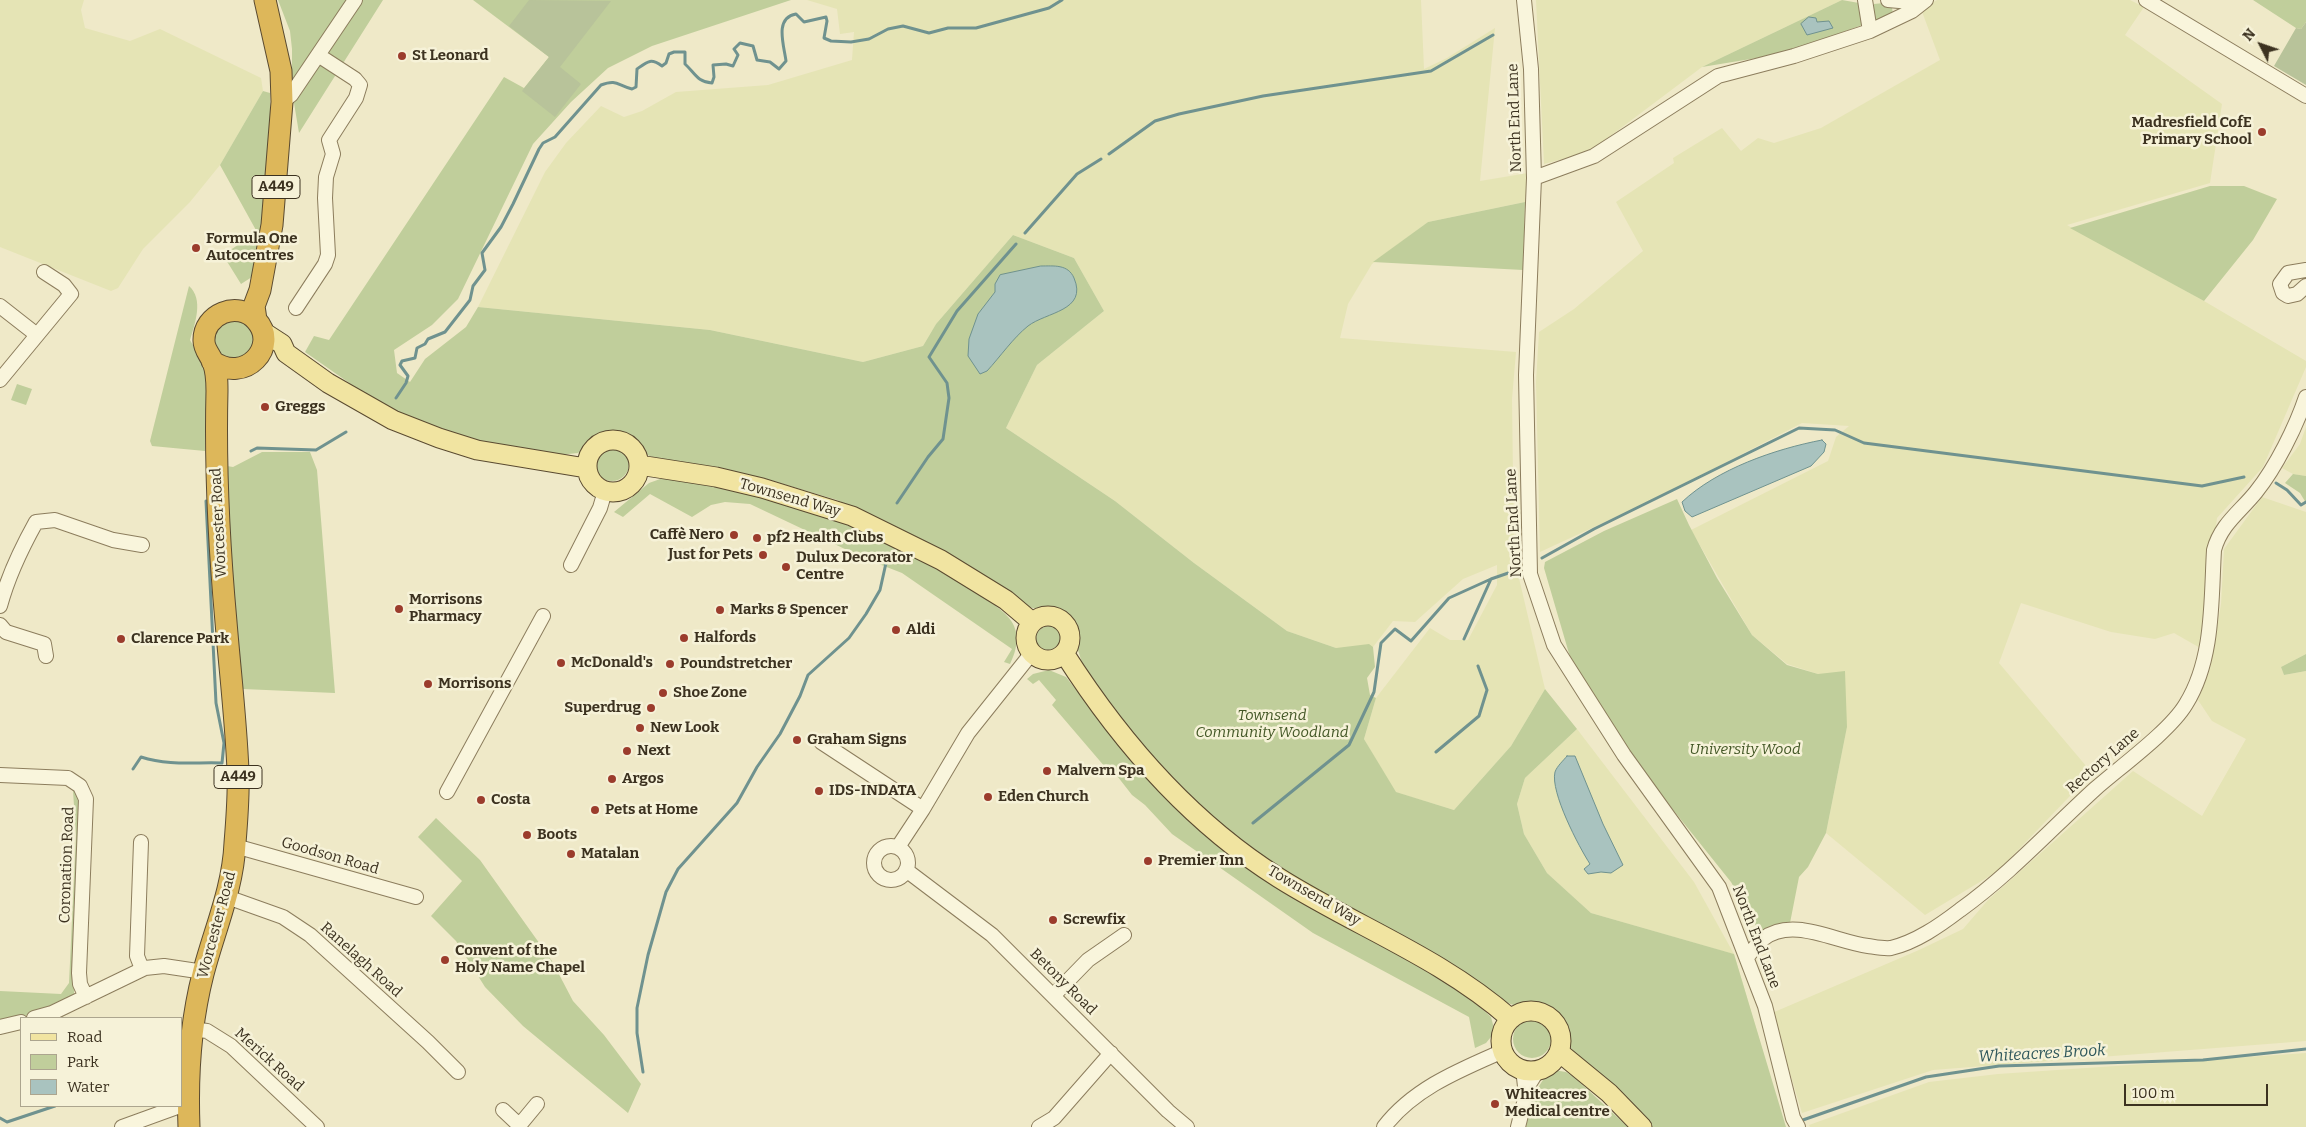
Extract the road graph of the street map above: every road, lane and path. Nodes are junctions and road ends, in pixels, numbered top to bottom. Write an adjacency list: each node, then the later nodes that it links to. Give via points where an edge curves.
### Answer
1 (265, 0): 11 (highway, A449, via 281,71)
2 (355, 0): 9 (street)
3 (1524, 0): 12 (street, North End Lane, via 1531,69)
4 (1865, 0): 8 (street)
5 (1888, 0): 6 (street)
6 (1925, 0): 8 (street, via 1912,11)
7 (2146, 0): 10 (street)
8 (1870, 31): 12 (street, via 1718,76 1594,156)
9 (318, 55): 11 (street, via 291,95); 14 (street, via 360,85 356,98 329,140 333,154 326,177)
10 (2306, 96)
11 (282, 102): 16 (highway, A449, via 272,225)
12 (1534, 178): 55 (street, North End Lane, via 1526,375 1530,574 1554,645 1624,755 1720,887)
13 (339, 245): 14 (street)
14 (328, 255): 20 (street)
15 (2306, 270): 18 (street, via 2288,274 2280,284 2288,296 2297,294)
16 (263, 271): 21 (highway, A449); 22 (highway, A449, via 254,306)
17 (44, 272): 23 (street, via 72,294)
18 (2306, 286)
19 (3, 304): 23 (street)
20 (296, 308)
21 (229, 310): 22 (highway, via 241,311); 26 (highway, A449, via 211,320 205,330 206,351)
22 (259, 326): 24 (highway, A449, via 263,338); 25 (main road, via 282,344)
23 (38, 335): 28 (street)
24 (260, 353): 25 (main road, via 276,356); 27 (highway, A449, via 246,367)
25 (286, 353): 32 (main road, via 381,415 438,438 477,450)
26 (212, 361): 27 (highway, via 227,369); 30 (highway, A449, via 217,378)
27 (239, 369): 30 (highway, A449)
28 (0, 380)
29 (2306, 397): 56 (street, Rectory Lane, via 2268,475 2217,537 2204,658 2186,705 2171,722 2076,807 2019,864 1945,922 1917,938 1889,948 1860,945 1791,928)
30 (216, 422): 49 (highway, Worcester Road / A449, via 216,481 238,772)
31 (639, 465): 32 (main road, via 632,448 625,442 609,440 594,447); 33 (main road, via 636,479 630,486 619,492); 39 (main road, Townsend Way, via 753,485 852,516 941,560 1006,600)
32 (586, 468): 33 (main road, via 591,482)
33 (605, 491): 35 (street, via 600,508)
34 (142, 545): 36 (street, via 113,540 55,520 36,522)
35 (571, 565)
36 (2, 588): 37 (street)
37 (0, 606)
38 (543, 616): 46 (street)
39 (1032, 622): 41 (main road, via 1050,616 1060,619 1070,636); 42 (main road, via 1026,640)
40 (0, 626): 43 (street, via 6,632 44,644)
41 (1064, 653): 42 (main road, via 1049,660); 63 (main road, Townsend Way, via 1124,738 1212,829 1278,878 1432,961)
42 (1032, 654): 47 (street, via 968,733)
43 (46, 656)
44 (821, 742): 47 (street)
45 (0, 775): 61 (street, Coronation Road, via 68,778 80,786 86,799 80,984)
46 (447, 792)
47 (923, 809): 50 (street)
48 (141, 842): 58 (street, via 136,860 137,956)
49 (235, 846): 52 (highway, Worcester Road / A449); 53 (street, Goodson Road)
50 (898, 847): 51 (street, via 908,861); 51 (street, via 891,845 878,851 874,857 875,870 880,877 894,880)
51 (906, 870): 60 (street, Betony Road, via 992,935)
52 (226, 897): 59 (highway, Worcester Road / A449); 71 (street, Ranelagh Road, via 283,917 310,935)
53 (416, 897)
54 (1124, 935): 60 (street, via 1088,960)
55 (1740, 936): 56 (street); 57 (street, North End Lane)
56 (1764, 938): 57 (street, Rectory Lane)
57 (1748, 956): 76 (street, North End Lane, via 1765,1006)
58 (142, 969): 59 (street, via 164,966); 61 (street)
59 (204, 972): 66 (highway, Worcester Road / A449)
60 (1054, 996): 69 (street, Betony Road)
61 (86, 997): 62 (street)
62 (38, 1017)
63 (1511, 1019): 67 (main road, via 1502,1034); 68 (main road, via 1529,1011 1548,1016 1560,1032)
64 (20, 1022): 65 (street)
65 (0, 1027)
66 (192, 1029): 73 (highway, Worcester Road / A449); 80 (street, Merick Road, via 207,1031 231,1046)
67 (1503, 1051): 70 (main road, via 1511,1063); 83 (street, via 1442,1078 1408,1101)
68 (1559, 1052): 70 (main road, via 1551,1063); 85 (main road, via 1609,1093)
69 (1111, 1053): 81 (street, via 1054,1118); 82 (street, Betony Road)
70 (1530, 1070): 84 (street)
71 (458, 1072)
72 (537, 1104): 77 (street)
73 (183, 1105): 79 (highway, Worcester Road / A449)
74 (177, 1107): 78 (street)
75 (503, 1110): 77 (street)
76 (1796, 1124)
77 (518, 1126)
78 (122, 1127)
79 (189, 1127)
80 (317, 1127)
81 (1039, 1127)
82 (1188, 1127)
83 (1384, 1127)
84 (1518, 1127)
85 (1642, 1127)

